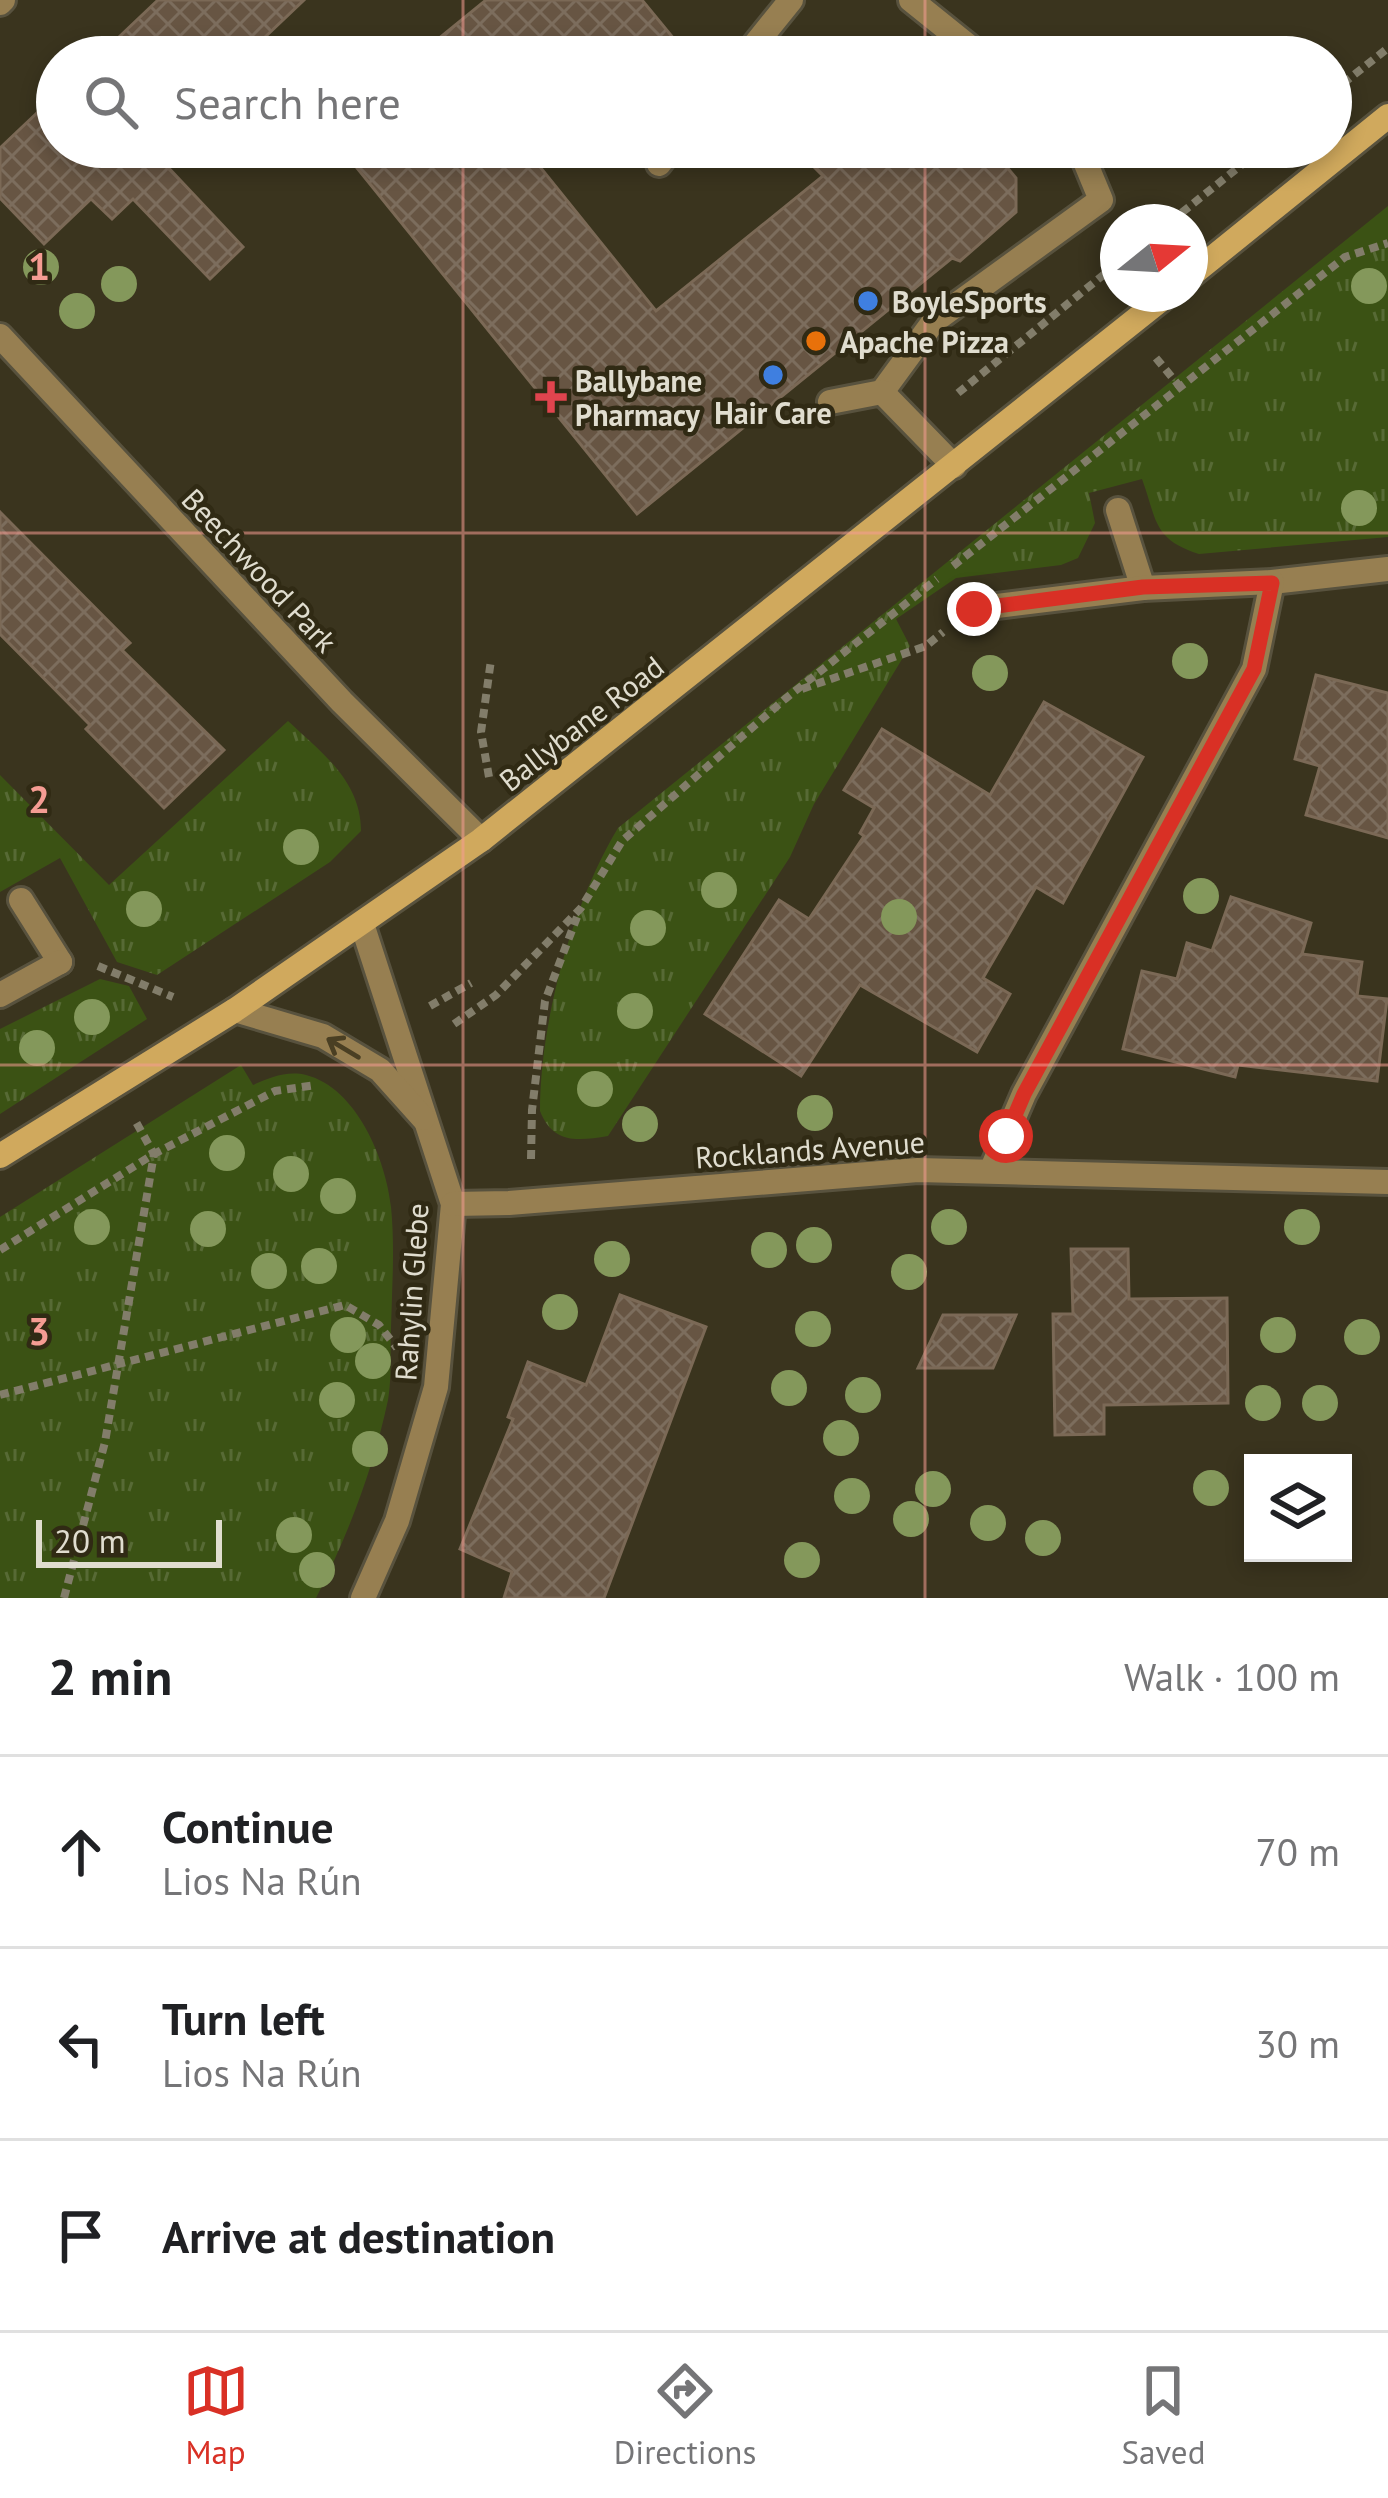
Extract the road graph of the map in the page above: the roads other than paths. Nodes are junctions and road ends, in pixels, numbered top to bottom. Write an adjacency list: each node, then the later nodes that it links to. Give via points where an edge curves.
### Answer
1 (791, 0): 3 (street)
2 (911, 0): 4 (street)
3 (762, 36)
4 (956, 36)
5 (1388, 116): 6 (main road)
6 (1352, 145)
7 (1088, 168): 12 (street, via 1102,200 934,321)
8 (1324, 168): 9 (main road)
9 (1208, 261)
10 (1146, 312): 14 (main road, Ballybane Road)
11 (0, 336): 20 (street, Beechwood Park)
12 (882, 392): 13 (street); 14 (street)
13 (830, 402)
14 (954, 466): 20 (main road, Ballybane Road)
15 (1118, 510): 18 (street)
16 (1388, 569): 17 (street)
17 (1272, 583): 18 (street); 27 (street, via 1254,669 1024,1094)
18 (1143, 587): 19 (street)
19 (974, 609)
20 (481, 840): 22 (main road, Ballybane Road)
21 (21, 900): 23 (street, via 60,962)
22 (362, 924): 24 (main road, Ballybane Road); 25 (street, Rahylin Glebe)
23 (0, 995)
24 (225, 1016): 25 (street, Rahylin Glebe, one-way to 24, via 380,1070 323,1036); 26 (main road, Ballybane Road)
25 (428, 1125): 29 (street, Rahylin Glebe)
26 (0, 1156)
27 (991, 1171): 28 (street, Rocklands Avenue); 29 (street, Rocklands Avenue)
28 (1388, 1182)
29 (453, 1204): 30 (street, Rahylin Glebe, via 436,1387 398,1521)
30 (363, 1598)

